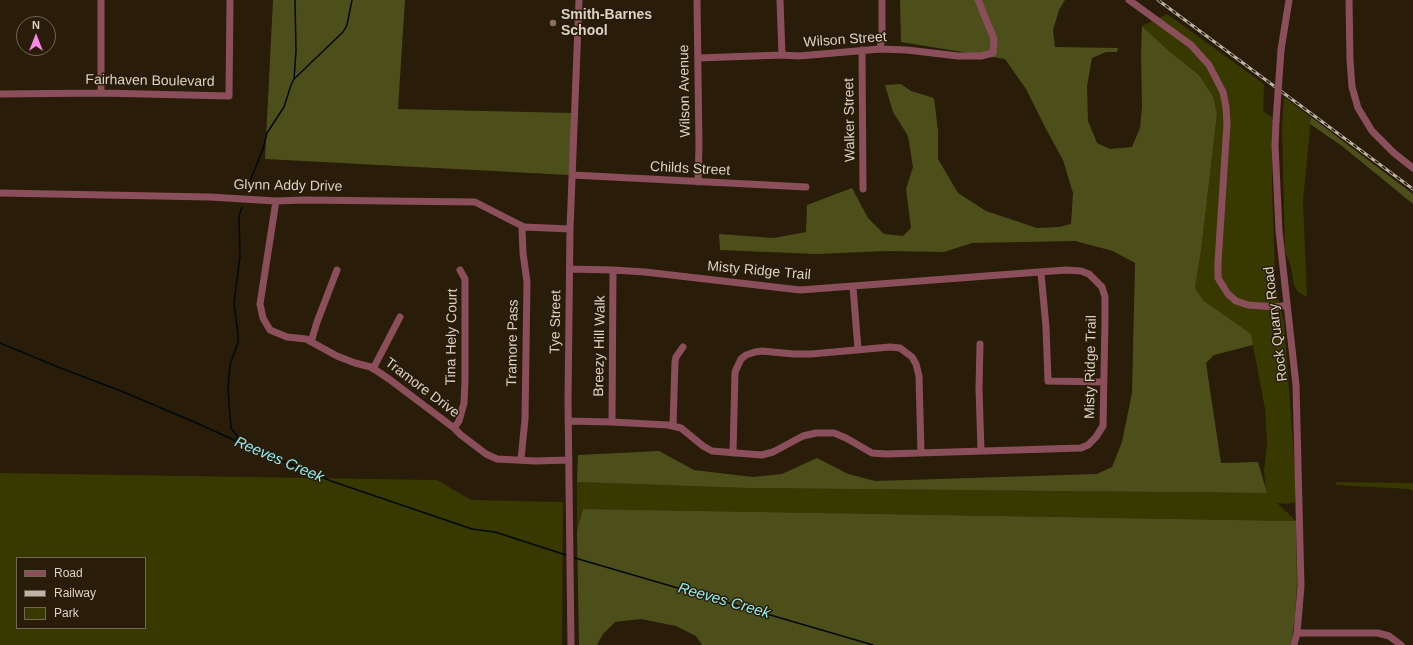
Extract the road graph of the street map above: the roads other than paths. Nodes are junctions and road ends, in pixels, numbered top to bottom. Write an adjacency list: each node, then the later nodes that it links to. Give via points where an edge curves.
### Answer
1 (101, 0): 15 (street)
2 (230, 0): 15 (street, Fairhaven Boulevard, via 229,96)
3 (579, 0): 18 (street, Tye Street)
4 (697, 0): 14 (street, Wilson Avenue)
5 (780, 0): 13 (street)
6 (882, 0): 11 (street)
7 (978, 0): 11 (street, Wilson Street, via 994,39 993,53 958,56)
8 (1129, 0): 32 (street, via 1191,45 1209,65 1223,92 1227,124 1218,278 1228,294 1248,306)
9 (1289, 0): 32 (street, Rock Quarry Road, bridge, via 1281,50 1275,145 1279,231)
10 (1349, 0): 17 (street, via 1352,87 1358,108 1372,131)
11 (880, 49): 12 (street, Wilson Street)
12 (862, 50): 13 (street, Wilson Street, via 812,56); 21 (street, Walker Street)
13 (782, 55): 14 (street, Wilson Street)
14 (698, 58): 19 (street, Wilson Avenue)
15 (101, 93): 16 (street, Fairhaven Boulevard)
16 (0, 94)
17 (1413, 168)
18 (572, 175): 19 (street, Childs Street); 25 (street, Tye Street)
19 (698, 182): 20 (street, Childs Street)
20 (806, 188)
21 (863, 189)
22 (0, 193): 23 (street, Glynn Addy Drive, via 210,197)
23 (276, 201): 24 (street, Glynn Addy Drive, via 475,202); 34 (street, Tramore Drive, via 260,304 263,318 270,330)
24 (524, 227): 25 (street, Glynn Addy Drive); 47 (street, Tramore Pass, via 523,253 527,282 525,419)
25 (570, 229): 26 (street, Tye Street)
26 (570, 269): 29 (street, Misty Ridge Trail); 40 (street, Tye Street)
27 (336, 270): 34 (street)
28 (460, 270): 43 (street, Tina Hely Court, via 465,279 465,380 464,404)
29 (613, 270): 31 (street, Misty Ridge Trail, via 800,290); 41 (street, Breezy Hill Walk)
30 (1041, 273): 31 (street, Misty Ridge Trail); 39 (street, Misty Ridge Trail, via 1081,271 1090,274 1102,287 1105,297); 39 (street, via 1048,381)
31 (853, 287): 37 (street)
32 (1287, 306): 49 (street, Rock Quarry Road, via 1296,385 1301,586)
33 (400, 317): 38 (street)
34 (311, 342): 38 (street, Tramore Drive, via 337,356)
35 (980, 344): 44 (street)
36 (683, 346): 42 (street, via 675,362)
37 (858, 349): 45 (street, via 811,354 762,351 741,359 735,372); 46 (street, via 900,348 912,356 919,376)
38 (374, 368): 43 (street, Tramore Drive)
39 (1104, 382): 44 (street, Misty Ridge Trail, via 1103,426 1088,445 1073,449)
40 (568, 421): 41 (street, Misty Ridge Trail); 48 (street, Tye Street)
41 (612, 422): 42 (street, Misty Ridge Trail)
42 (673, 426): 45 (street, Misty Ridge Trail, via 680,428 712,451)
43 (454, 428): 47 (street, Tramore Drive, via 486,454 497,459)
44 (981, 451): 46 (street, Misty Ridge Trail)
45 (733, 453): 46 (street, Misty Ridge Trail, via 762,455 803,436 816,433 834,433 872,453)
46 (921, 453)
47 (521, 460): 48 (street, Tramore Drive)
48 (569, 460): 50 (street, Tye Street)
49 (1298, 633): 51 (street, Rock Quarry Road); 52 (street, via 1378,633 1389,636)
50 (572, 645)
51 (1294, 645)
52 (1402, 645)

